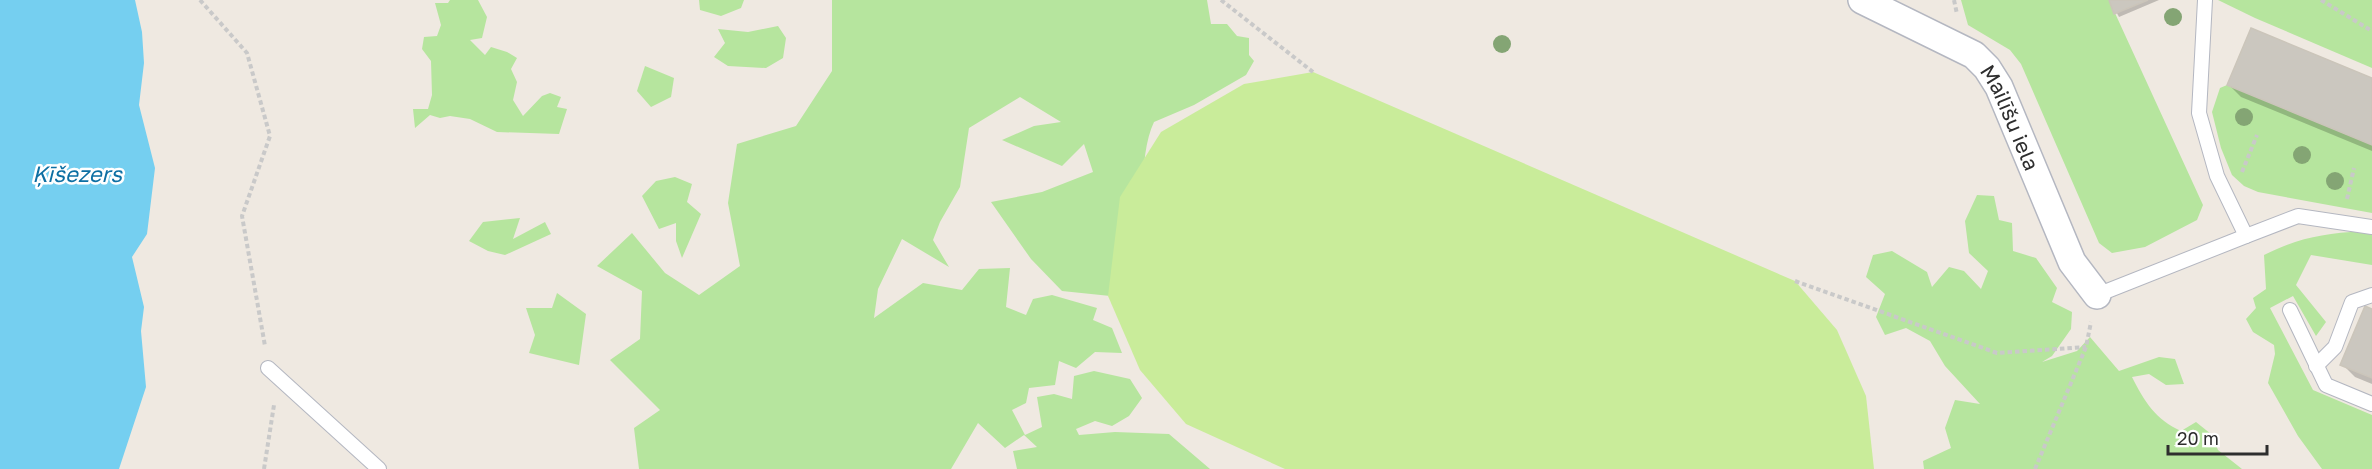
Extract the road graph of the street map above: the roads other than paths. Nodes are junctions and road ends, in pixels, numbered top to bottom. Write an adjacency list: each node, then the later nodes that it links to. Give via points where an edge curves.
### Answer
1 (1862, 0): 5 (street, Mailīšu iela, via 1974,55 1987,68 1999,87 2072,262)
2 (2205, 0): 4 (lane, via 2199,113 2217,176)
3 (2372, 227): 4 (lane, via 2298,216)
4 (2246, 236): 5 (lane)
5 (2097, 295)
6 (2372, 295): 8 (lane, via 2352,302 2335,347)
7 (2290, 310): 8 (lane)
8 (2316, 366): 10 (lane, via 2326,385)
9 (274, 373): 11 (lane)
10 (2372, 404)
11 (379, 469)

